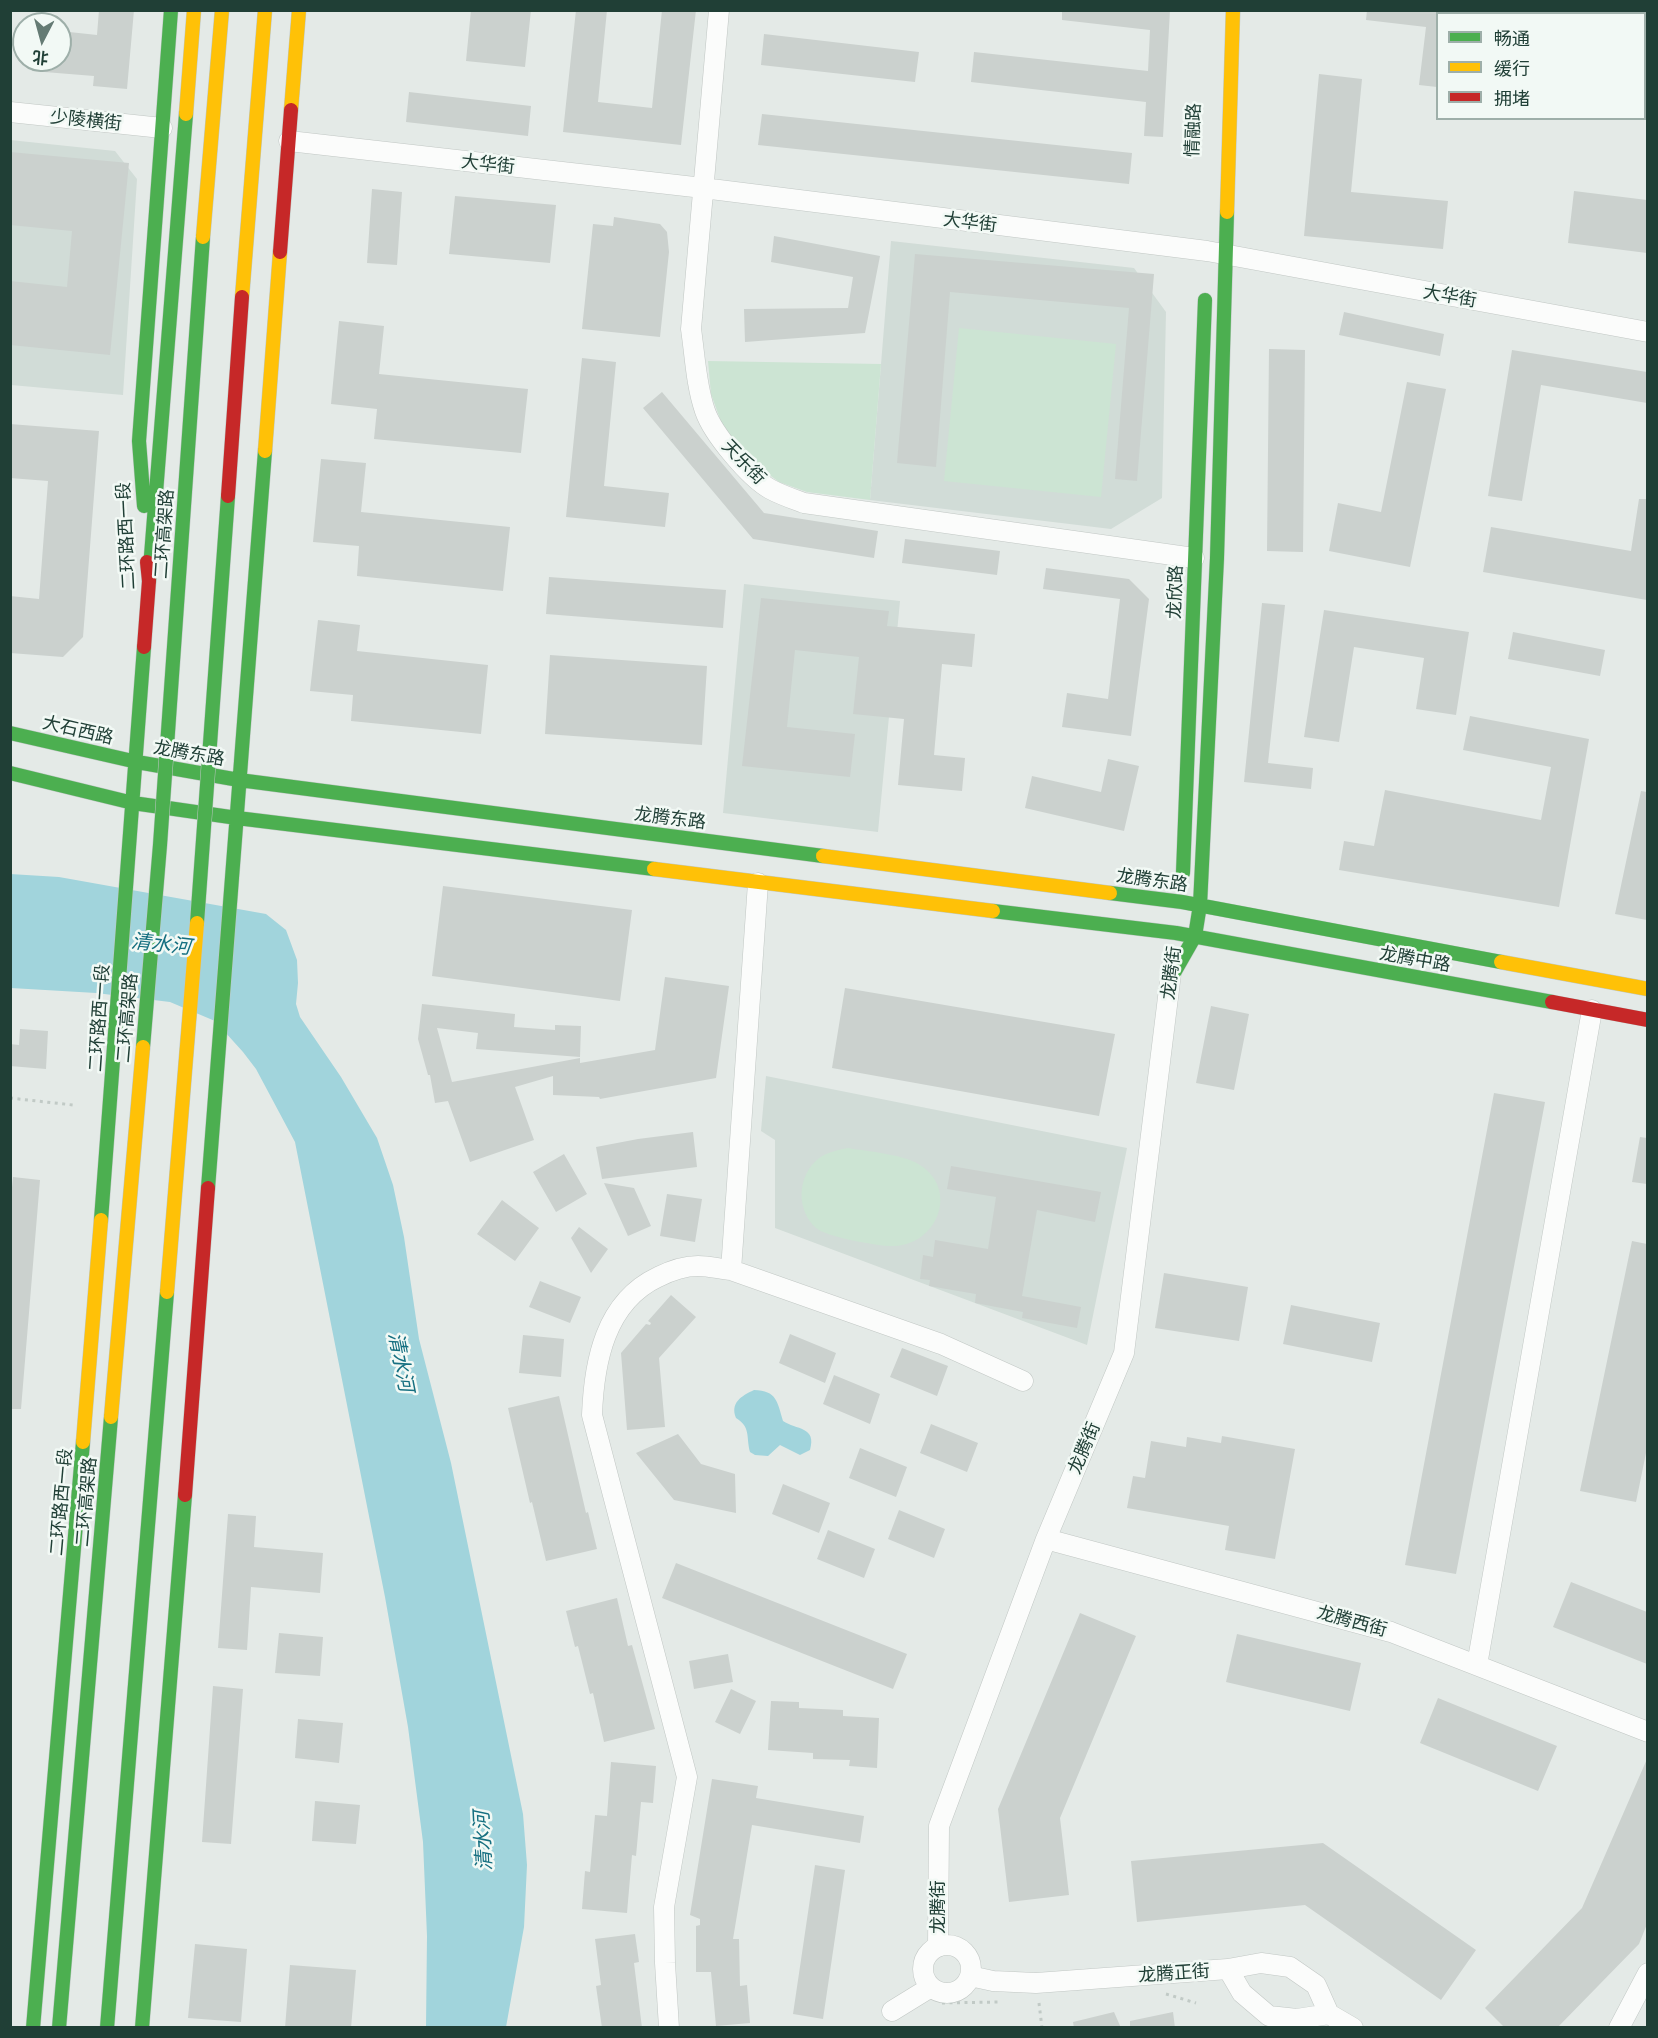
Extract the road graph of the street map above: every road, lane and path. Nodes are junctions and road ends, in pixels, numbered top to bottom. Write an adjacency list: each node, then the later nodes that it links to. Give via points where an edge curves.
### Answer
1 (171, 10): 9 (main road, 二环路西一段)
2 (194, 10): 16 (main road)
3 (222, 10): 46 (main road, 二环高架路, bridge, via 160,845)
4 (265, 10): 47 (main road, bridge, via 201,876)
5 (299, 10): 10 (main road)
6 (719, 10): 11 (street, 天乐街)
7 (1233, 10): 12 (main road)
8 (10, 112): 9 (street, 少陵横街)
9 (162, 128): 16 (main road, 二环路西一段, via 139,441)
10 (289, 141): 11 (street, 大华街); 20 (main road)
11 (703, 188): 12 (street, 大华街); 15 (street, 天乐街, via 691,329 705,412 745,468 769,488 804,503)
12 (1211, 252): 14 (street, 大华街); 24 (main road, via 1217,558)
13 (1205, 287): 15 (main road, 龙欣路)
14 (1647, 332)
15 (1194, 558): 25 (main road, 龙欣路)
16 (149, 581): 18 (main road, 二环路西一段)
17 (10, 733): 18 (main road, 大石西路)
18 (136, 762): 20 (main road, 龙腾东路); 21 (main road, 二环路西一段)
19 (10, 773): 21 (main road)
20 (239, 780): 22 (main road); 25 (main road, 龙腾东路)
21 (133, 803): 22 (main road, 龙腾东路); 45 (main road, 二环路西一段, via 93,1345)
22 (237, 818): 23 (main road, 龙腾东路); 48 (main road)
23 (758, 883): 25 (main road, 龙腾东路); 31 (street)
24 (1200, 905): 25 (main road); 25 (main road, 龙腾东路); 26 (main road, 龙腾中路)
25 (1182, 921): 27 (main road, 龙腾中路); 33 (street, 龙腾街, via 1171,978 1124,1353)
26 (1647, 989)
27 (1592, 1010): 28 (main road, 龙腾中路); 34 (street)
28 (1647, 1020)
29 (10, 1098): 30 (path)
30 (73, 1105)
31 (731, 1270): 32 (street, via 941,1344); 49 (street, via 697,1266 669,1271 629,1297 614,1316 603,1342 594,1380 592,1415 687,1777 664,1906)
32 (1023, 1382)
33 (1046, 1539): 34 (street, 龙腾西街, via 1391,1632); 36 (street, 龙腾街, via 939,1826)
34 (1477, 1665): 35 (street, 龙腾西街)
35 (1647, 1732)
36 (938, 1947): 39 (street, via 960,1949 969,1961); 40 (street, via 923,1965)
37 (1228, 1970): 39 (street, 龙腾正街, via 1036,1983); 44 (street, 龙腾正街, via 1242,1992 1269,2016 1297,2019); 44 (street, via 1261,1963 1290,1967 1316,1985)
38 (1647, 1973): 52 (street)
39 (970, 1976): 40 (street, via 955,1992 938,1992)
40 (933, 1996): 41 (path, via 945,2002); 43 (street)
41 (1002, 2002)
42 (1030, 2003): 50 (path, via 1039,2003)
43 (892, 2011)
44 (1329, 2014): 51 (street)
45 (33, 2028)
46 (59, 2028)
47 (107, 2028)
48 (142, 2028)
49 (669, 2028)
50 (1042, 2028)
51 (1353, 2028)
52 (1619, 2028)

